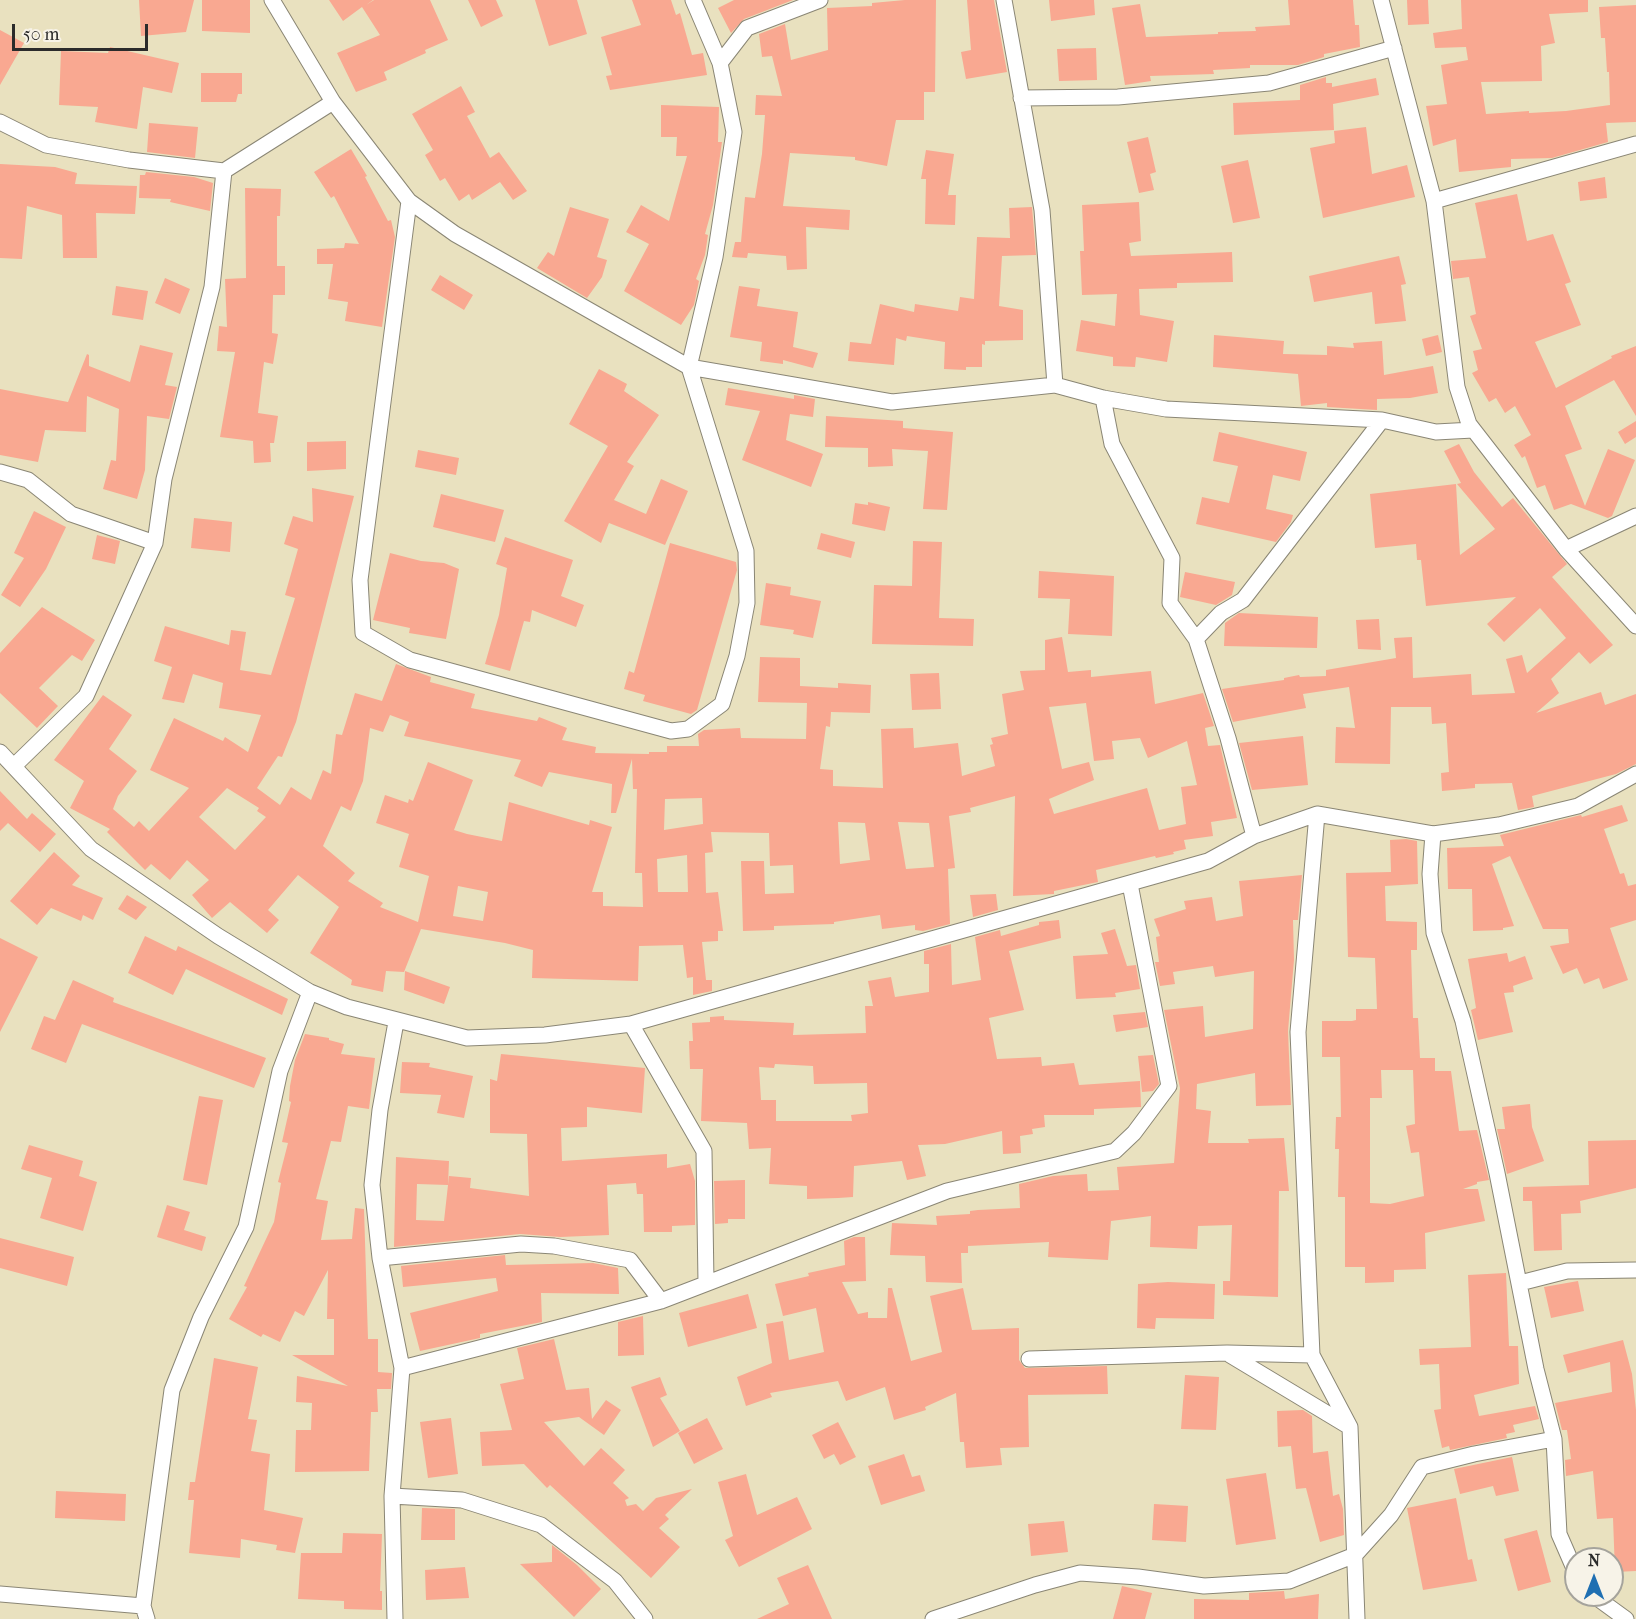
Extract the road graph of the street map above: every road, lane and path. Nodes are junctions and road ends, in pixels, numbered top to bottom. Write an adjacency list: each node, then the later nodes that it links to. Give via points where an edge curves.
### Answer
1 (272, 0): 9 (street)
2 (693, 0): 7 (street)
3 (820, 0): 7 (street, via 747,27)
4 (1004, 0): 8 (street)
5 (1381, 0): 6 (street)
6 (1394, 48): 8 (street, via 1269,84 1118,97); 14 (street)
7 (720, 63): 15 (street, via 734,132 715,257)
8 (1022, 98): 16 (street, via 1042,210)
9 (333, 102): 12 (street); 13 (street)
10 (0, 122): 12 (street, via 46,146)
11 (1636, 144): 14 (street)
12 (224, 171): 22 (street, via 212,287 165,479)
13 (409, 201): 15 (street, via 454,234); 15 (street, via 360,580 363,633 410,660 671,731 688,729 722,704 737,656 747,603 746,551)
14 (1434, 201): 19 (street, via 1456,387)
15 (689, 367): 16 (street, via 892,402)
16 (1055, 385): 17 (street)
17 (1103, 398): 18 (street, via 1166,409); 25 (street, via 1112,444 1172,558 1170,603)
18 (1382, 420): 19 (street, via 1436,432); 25 (street, via 1243,600 1221,613)
19 (1473, 430): 23 (street)
20 (0, 472): 22 (street, via 28,480 70,514)
21 (1636, 516): 23 (street)
22 (155, 543): 27 (street, via 86,696)
23 (1566, 549): 24 (street)
24 (1636, 626)
25 (1196, 639): 31 (street)
26 (0, 752): 27 (street)
27 (14, 766): 33 (street, via 91,849 218,936)
28 (1636, 774): 30 (street, via 1578,806 1500,825)
29 (1317, 814): 30 (street); 31 (street); 42 (street, via 1298,1032)
30 (1432, 834): 39 (street, via 1434,933 1463,1021)
31 (1254, 837): 32 (street, via 1208,861)
32 (1130, 884): 35 (street); 38 (street, via 1170,1086 1115,1151 947,1191)
33 (310, 992): 34 (street); 52 (street, via 280,1071 246,1227 201,1317 172,1390)
34 (396, 1022): 35 (street, via 466,1038 545,1035); 36 (street, via 380,1110 372,1185)
35 (631, 1024): 38 (street, via 704,1152)
36 (380, 1258): 40 (street, via 521,1244 554,1246 630,1260); 44 (street)
37 (1636, 1270): 39 (street, via 1567,1271)
38 (706, 1283): 40 (street)
39 (1520, 1283): 46 (street)
40 (661, 1301): 44 (street)
41 (1227, 1353): 42 (street); 43 (street); 45 (street)
42 (1312, 1355): 45 (street)
43 (1029, 1359)
44 (402, 1368): 47 (street)
45 (1350, 1427): 49 (street)
46 (1554, 1439): 48 (street, via 1559,1534); 49 (street, via 1422,1467 1391,1515)
47 (392, 1496): 53 (street); 54 (street, via 462,1500 541,1525 615,1581)
48 (1565, 1547)
49 (1355, 1555): 55 (street, via 1289,1581 1204,1586 1080,1573); 56 (street)
50 (0, 1594): 52 (street)
51 (1610, 1607): 57 (street)
52 (145, 1612)
53 (395, 1619)
54 (645, 1619)
55 (933, 1619)
56 (1357, 1619)
57 (1626, 1619)

